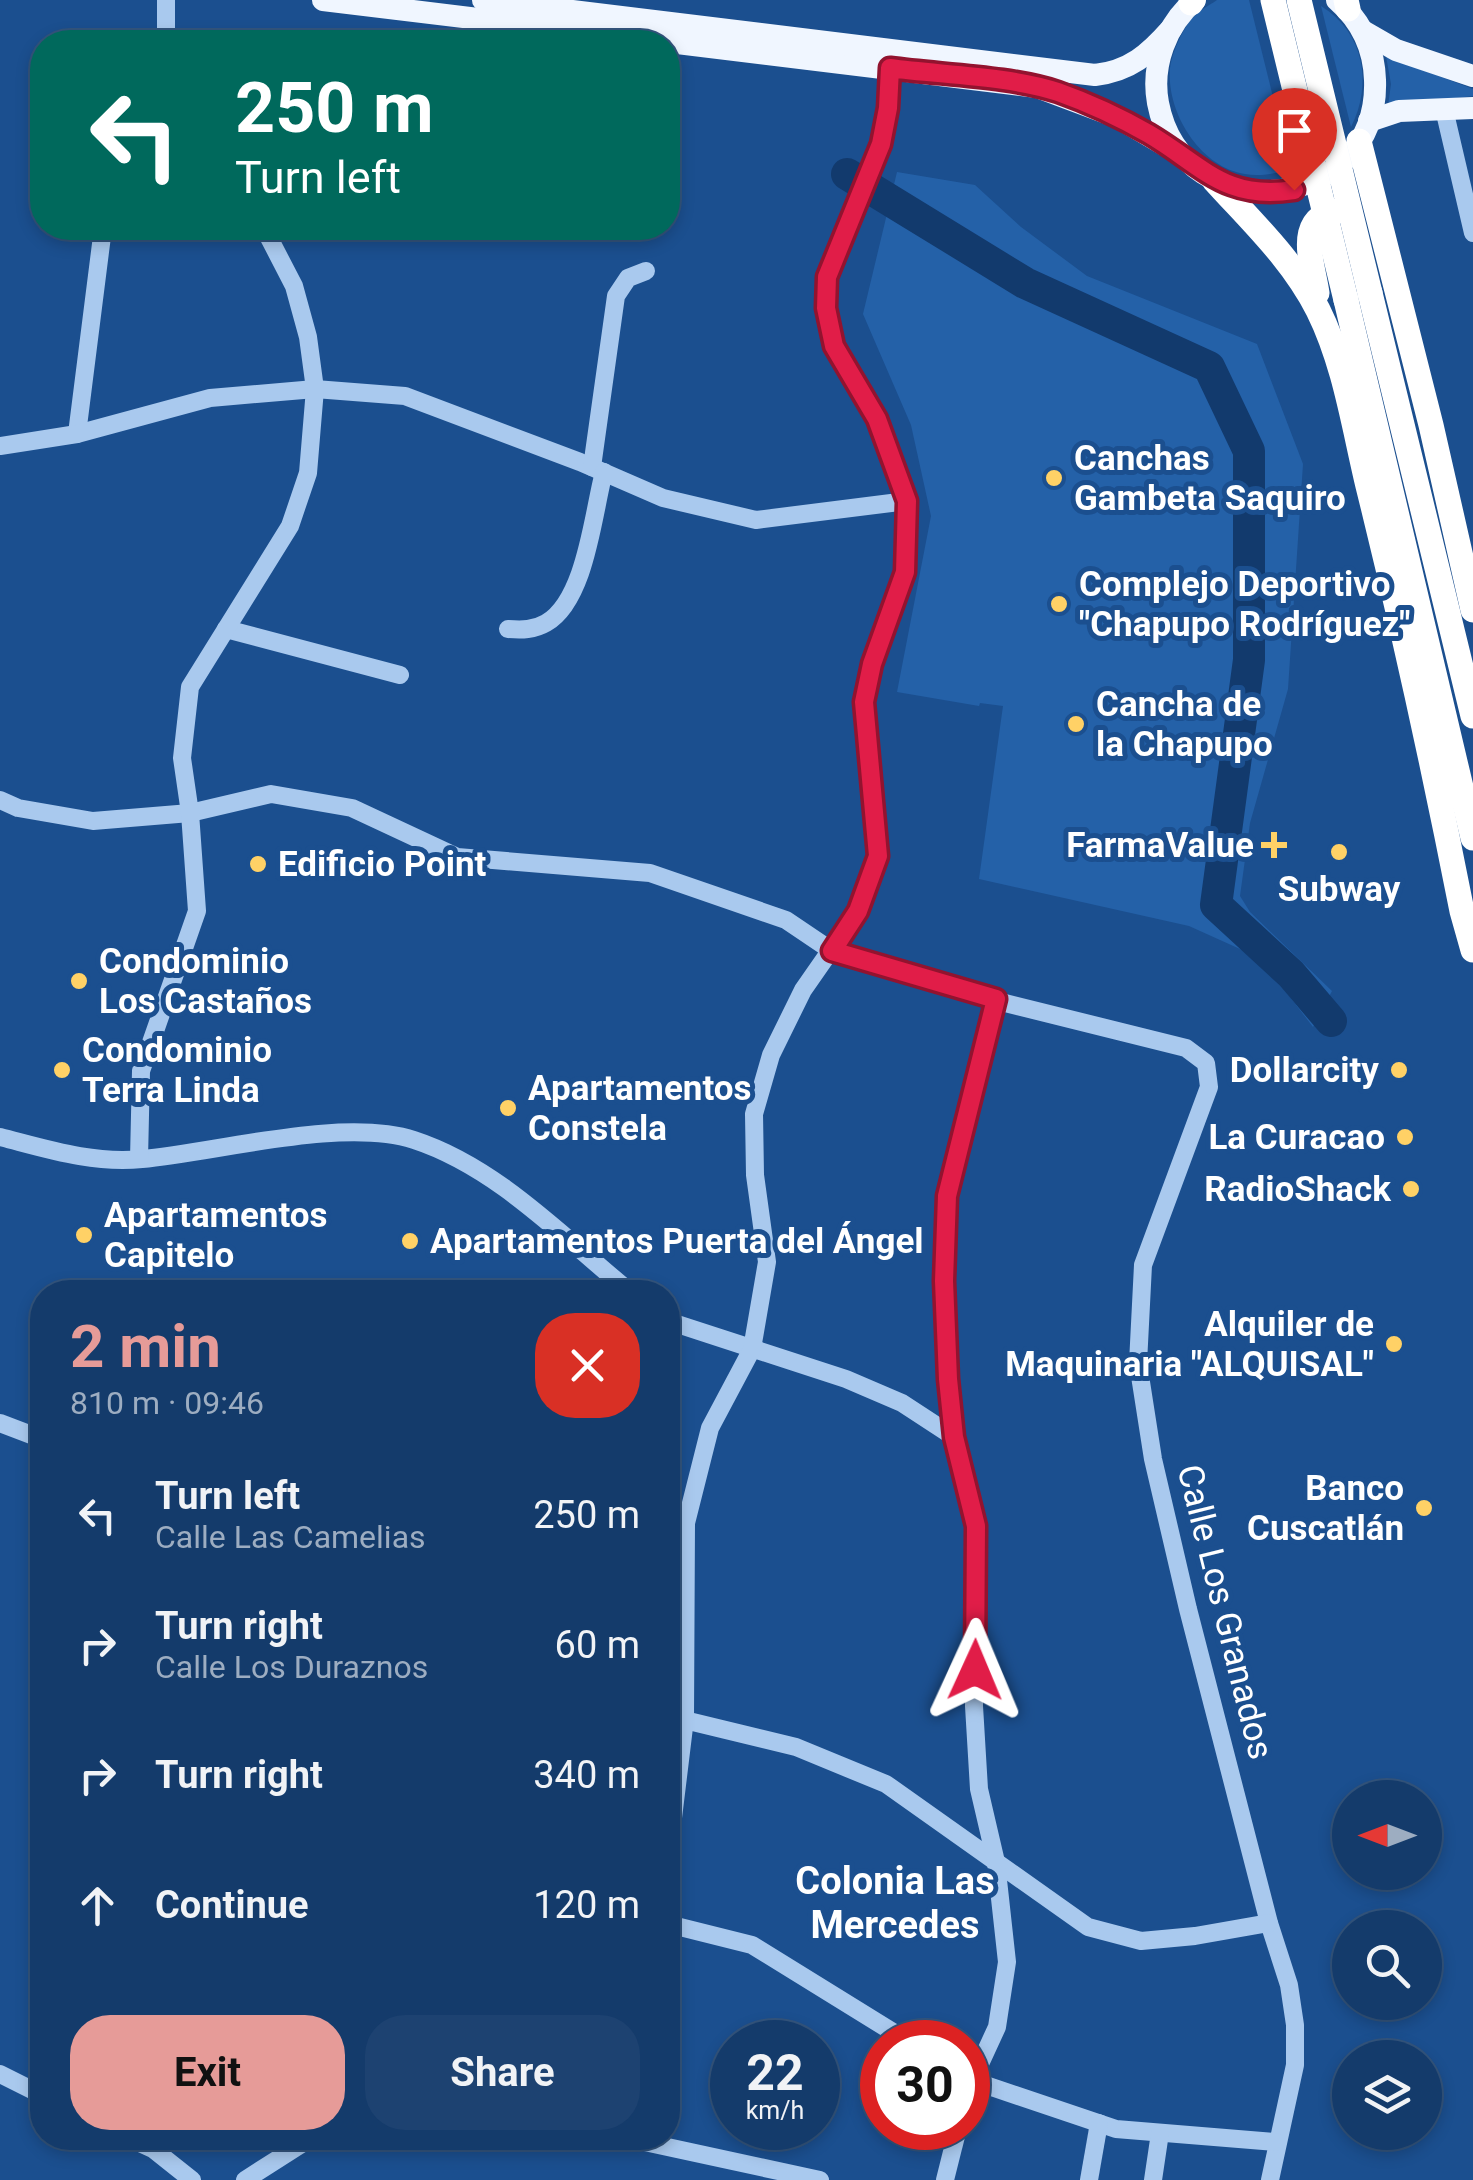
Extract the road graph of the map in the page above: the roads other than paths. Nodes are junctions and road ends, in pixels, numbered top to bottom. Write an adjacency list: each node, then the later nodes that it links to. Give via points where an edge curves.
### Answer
1 (166, 0): 10 (street)
2 (323, 0): 11 (main road)
3 (483, 0): 8 (main road)
4 (1273, 0): 26 (highway, bridge)
5 (1299, 0): 26 (highway, bridge)
6 (1193, 1): 9 (main road)
7 (1343, 3): 12 (main road)
8 (579, 6): 9 (main road, via 1095,75 1136,64)
9 (1171, 29): 19 (main road, via 1157,88 1162,118)
10 (166, 30)
11 (573, 30)
12 (1363, 32): 15 (main road); 18 (main road, via 1376,85)
13 (680, 43): 14 (main road)
14 (890, 68): 19 (main road, via 1057,92); 32 (street, via 881,144 836,248 826,308 834,346 877,419)
15 (1473, 76)
16 (1473, 108): 17 (main road)
17 (1444, 110): 18 (main road, via 1386,113); 21 (street)
18 (1364, 131): 20 (main road, via 1332,172 1294,190 1253,192); 24 (highway)
19 (1185, 157): 20 (main road)
20 (1214, 180): 27 (highway, via 1274,243)
21 (1473, 233)
22 (102, 240): 29 (street)
23 (270, 240): 28 (street, via 294,286)
24 (1386, 240): 27 (highway, via 1358,212 1318,218 1308,240); 33 (highway)
25 (646, 271): 31 (street, via 628,278 616,296)
26 (1358, 297): 37 (highway)
27 (1320, 314): 38 (highway, via 1377,521)
28 (314, 389): 29 (street, via 210,398); 31 (street, via 406,396); 34 (street, via 308,474 290,526)
29 (78, 434): 30 (street)
30 (0, 446)
31 (598, 470): 32 (street, via 662,498 756,520); 35 (street, via 584,562 563,608 548,623)
32 (907, 501): 43 (street, via 905,572 864,702 878,856 858,911)
33 (1473, 610)
34 (226, 628): 36 (street); 40 (street, via 190,687 182,758)
35 (508, 629)
36 (400, 676)
37 (1460, 719): 38 (highway); 41 (highway)
38 (1422, 729): 42 (highway)
39 (0, 800): 40 (street, via 93,822)
40 (190, 813): 43 (street, via 270,794 352,808 457,857 650,873 786,920); 46 (street, via 197,912 141,1070)
41 (1473, 838)
42 (1473, 950)
43 (832, 951): 44 (street); 49 (street, via 802,990 754,1114 767,1262)
44 (996, 999): 50 (street, via 947,1196); 58 (street, Calle Los Granados, via 1186,1048 1206,1063 1208,1087 1142,1265 1138,1364 1153,1459)
45 (0, 1138): 46 (street, via 84,1158)
46 (139, 1159): 47 (street, via 355,1132 409,1138 478,1169)
47 (615, 1280)
48 (680, 1325): 49 (street)
49 (752, 1349): 51 (street, via 846,1379); 55 (street, via 710,1428 686,1522)
50 (949, 1398): 51 (street); 54 (street)
51 (922, 1416): 54 (street)
52 (0, 1423): 53 (street)
53 (30, 1434)
54 (954, 1437): 57 (street, via 976,1526 974,1706 980,1789)
55 (680, 1640)
56 (680, 1719): 57 (street, via 796,1746 886,1784)
57 (996, 1862): 58 (street, via 1088,1927 1141,1941); 61 (street, via 1007,1962)
58 (1269, 1923): 67 (street, Calle Los Granados, via 1295,2025 1295,2065)
59 (680, 1927): 60 (street, via 752,1945)
60 (873, 2020)
61 (990, 2041)
62 (0, 2074): 63 (street)
63 (30, 2089)
64 (990, 2090): 65 (street)
65 (1100, 2124): 66 (street); 76 (street)
66 (1160, 2132): 67 (street); 77 (street)
67 (1276, 2142): 78 (street, Calle Los Granados)
68 (154, 2150): 72 (street)
69 (293, 2150): 73 (street)
70 (680, 2150): 74 (street)
71 (952, 2150): 75 (street)
72 (192, 2180)
73 (245, 2180)
74 (820, 2180)
75 (945, 2180)
76 (1090, 2180)
77 (1153, 2180)
78 (1270, 2180)

